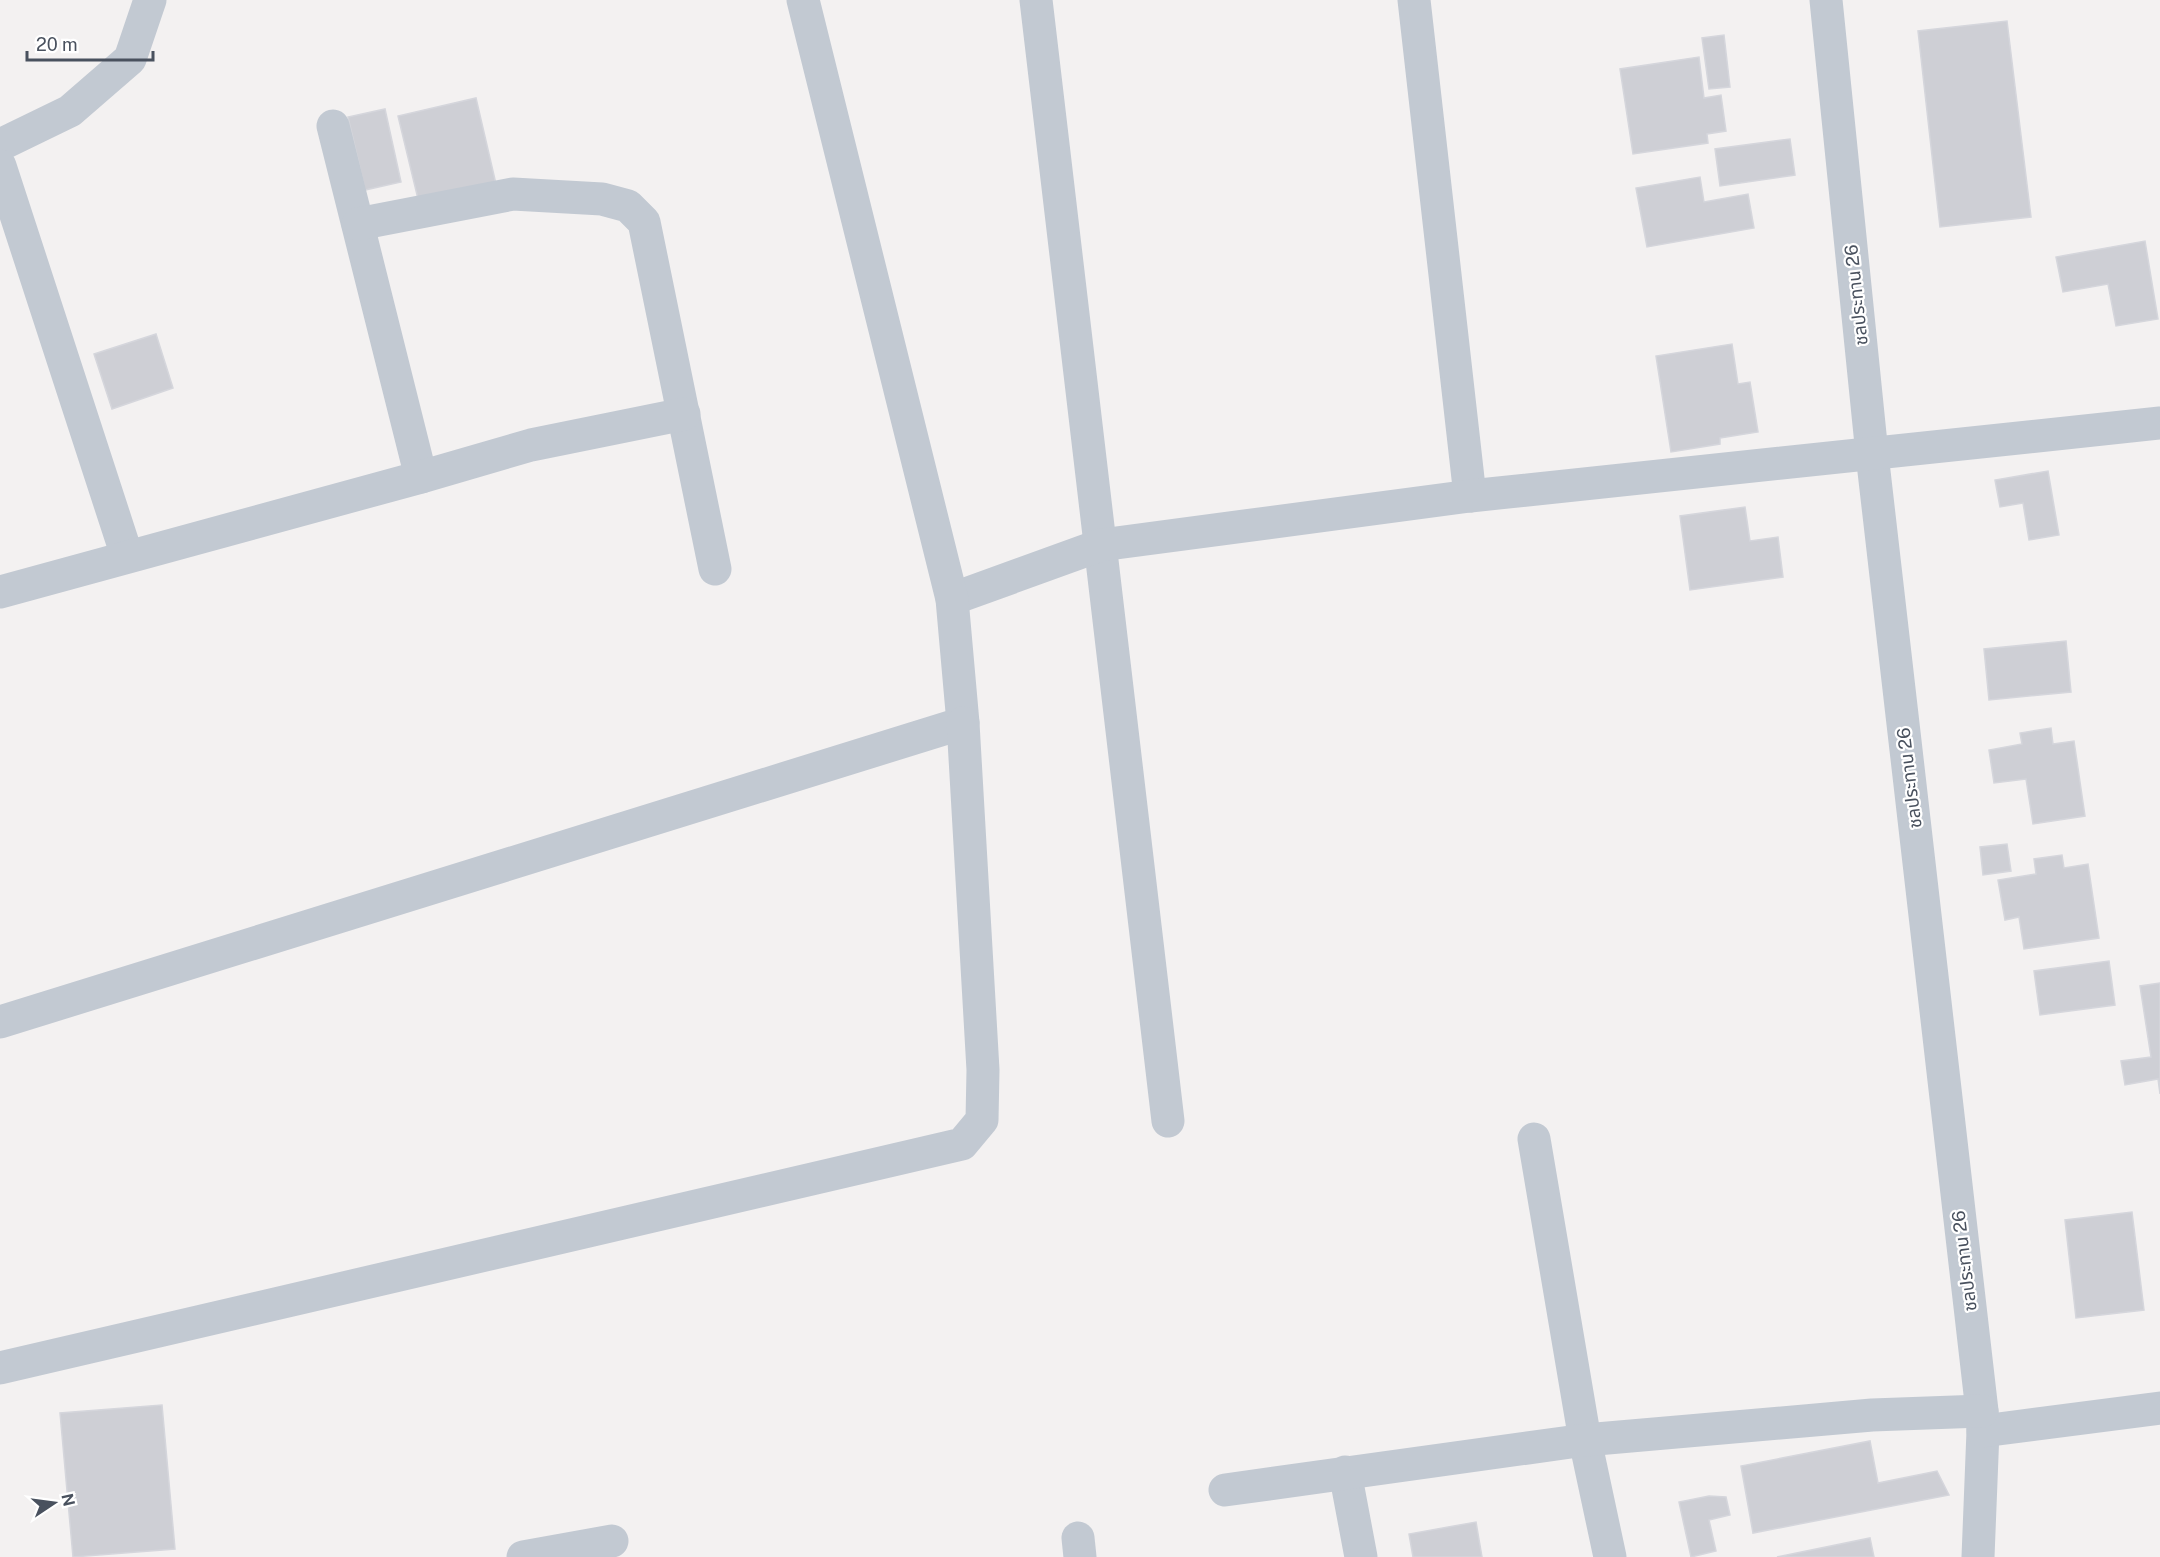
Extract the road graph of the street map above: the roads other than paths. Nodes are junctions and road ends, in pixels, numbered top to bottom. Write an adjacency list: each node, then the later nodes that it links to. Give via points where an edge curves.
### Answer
1 (150, 0): 7 (street, via 130,59 70,111)
2 (803, 0): 19 (street)
3 (1036, 0): 15 (street)
4 (1414, 0): 14 (street)
5 (1826, 0): 12 (street, ชลประทาน 26)
6 (333, 126): 9 (street)
7 (0, 146)
8 (0, 166): 16 (street)
9 (358, 224): 10 (street, via 513,194 602,199 628,206 644,222); 13 (street)
10 (684, 414): 13 (street, via 531,445); 17 (street)
11 (2160, 423): 12 (street)
12 (1872, 454): 14 (street); 26 (street, ชลประทาน 26)
13 (421, 477): 16 (street)
14 (1470, 496): 15 (street)
15 (1101, 545): 19 (street); 22 (street)
16 (126, 556): 18 (street)
17 (715, 569)
18 (0, 592)
19 (952, 599): 20 (street)
20 (963, 723): 21 (street); 24 (street, via 983,1070 982,1120 962,1144)
21 (0, 1022)
22 (1168, 1121)
23 (1534, 1139): 27 (street)
24 (0, 1368)
25 (2160, 1408): 26 (street)
26 (1982, 1421): 27 (street, via 1872,1415); 34 (street, ชลประทาน 26)
27 (1585, 1440): 28 (street); 33 (street)
28 (1345, 1473): 29 (street); 32 (street)
29 (1225, 1490)
30 (612, 1541): 31 (street)
31 (523, 1557)
32 (1361, 1557)
33 (1610, 1557)
34 (1977, 1557)

